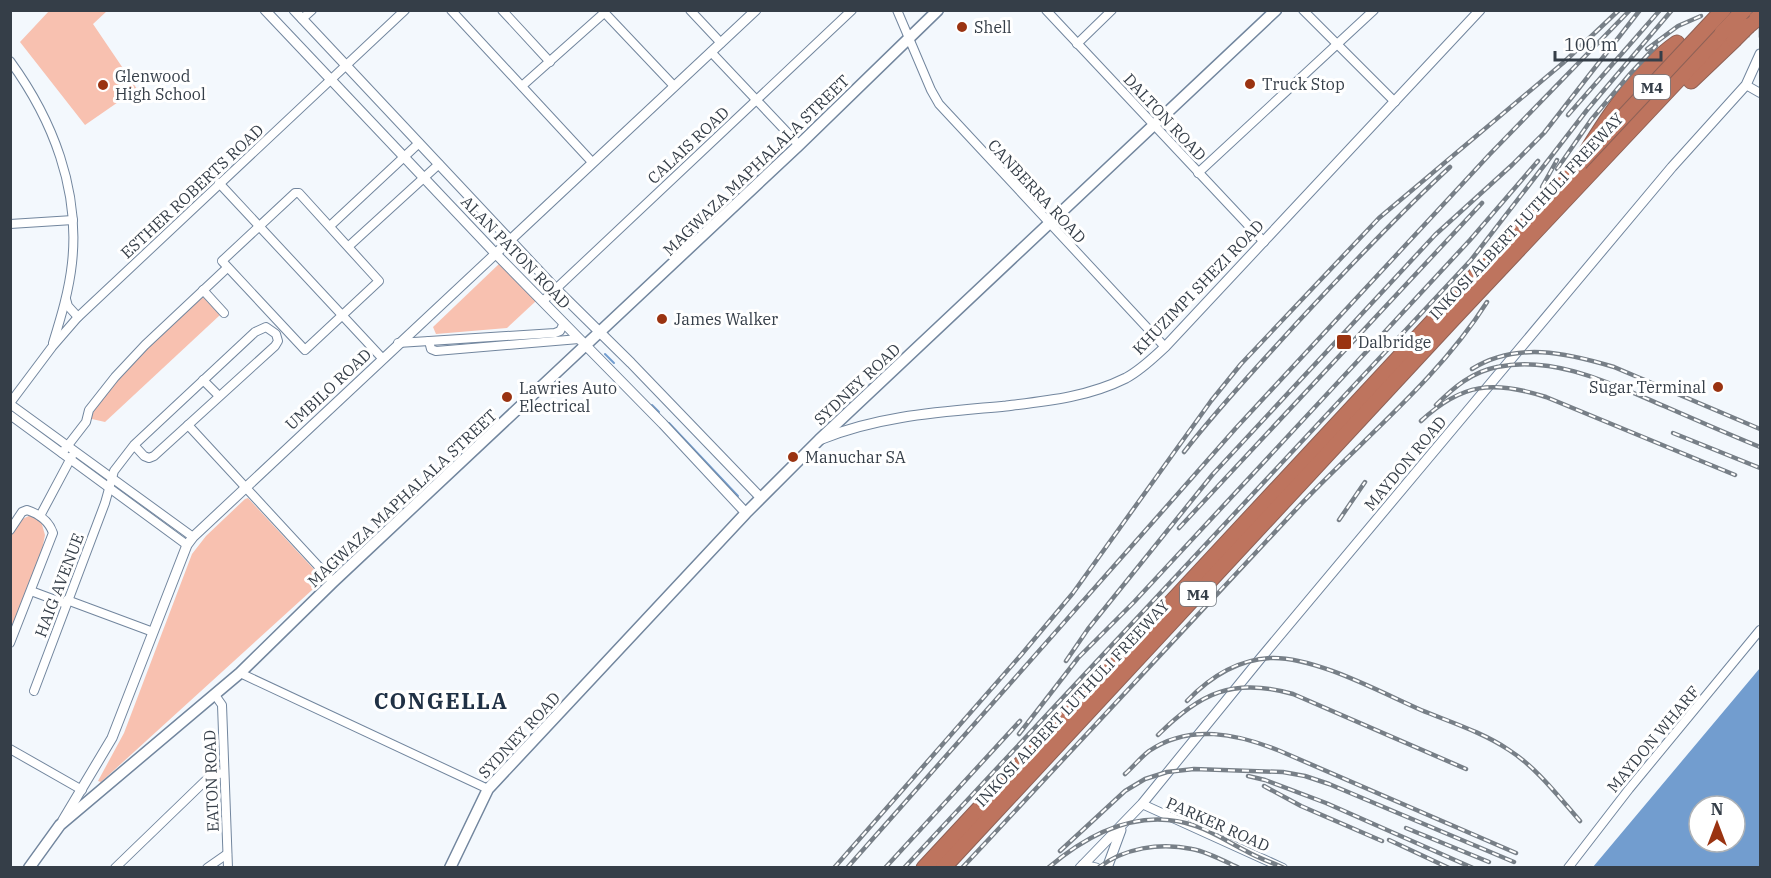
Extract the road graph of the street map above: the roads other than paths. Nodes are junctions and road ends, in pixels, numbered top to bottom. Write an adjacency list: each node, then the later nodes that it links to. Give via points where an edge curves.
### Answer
1 (265, 10): 35 (street, ALAN PATON ROAD)
2 (294, 10): 22 (street, ALAN PATON ROAD)
3 (312, 10): 22 (street)
4 (405, 10): 33 (street, ESTHER ROBERTS ROAD)
5 (451, 10): 37 (street)
6 (502, 10): 31 (street)
7 (690, 10): 24 (street)
8 (756, 10): 24 (street, UMBILO ROAD)
9 (852, 10): 40 (street, CALAIS ROAD)
10 (897, 10): 23 (street, CANBERRA ROAD)
11 (938, 10): 23 (main road, MAGWAZA MAPHALALA STREET)
12 (1046, 10): 26 (street, DALTON ROAD)
13 (1112, 10): 26 (street)
14 (1276, 10): 42 (main road, SYDNEY ROAD)
15 (1303, 10): 27 (street)
16 (1374, 10): 27 (street)
17 (1480, 10): 41 (street, KHUZIMPI SHEZI ROAD)
18 (1723, 10): 47 (highway, INKOSI ALBERT LUTHULI FREEWAY / M4, bridge)
19 (1743, 10): 52 (highway, INKOSI ALBERT LUTHULI FREEWAY / M4, bridge)
20 (603, 11): 31 (street); 38 (street)
21 (1761, 16): 52 (highway, bridge)
22 (302, 19): 33 (street, ALAN PATON ROAD)
23 (909, 39): 44 (main road, MAGWAZA MAPHALALA STREET); 55 (street, CANBERRA ROAD, via 939,104)
24 (721, 43): 28 (street, UMBILO ROAD)
25 (1677, 43): 47 (highway, via 1647,68)
26 (1077, 44): 42 (street, DALTON ROAD)
27 (1337, 45): 41 (street); 49 (street)
28 (711, 52): 38 (street, UMBILO ROAD); 40 (street)
29 (1761, 54): 34 (street, MAYDON ROAD)
30 (10, 61): 53 (street, via 41,110 57,148)
31 (550, 62): 37 (street)
32 (1761, 64): 34 (street, MAYDON ROAD)
33 (346, 65): 35 (street, ESTHER ROBERTS ROAD); 43 (street, ALAN PATON ROAD)
34 (1750, 75): 36 (street, MAYDON ROAD)
35 (330, 80): 45 (street, ALAN PATON ROAD); 51 (street, ESTHER ROBERTS ROAD)
36 (1746, 85): 39 (street); 109 (street, MAYDON ROAD, via 1429,456)
37 (522, 86): 46 (street)
38 (674, 86): 46 (street, UMBILO ROAD)
39 (1761, 93)
40 (756, 100): 44 (street); 63 (street, CALAIS ROAD)
41 (1395, 102): 59 (street, KHUZIMPI SHEZI ROAD)
42 (1154, 126): 49 (street, DALTON ROAD); 55 (main road, SYDNEY ROAD)
43 (419, 143): 45 (street); 48 (street, ALAN PATON ROAD)
44 (799, 145): 71 (main road, MAGWAZA MAPHALALA STREET)
45 (404, 157): 50 (street, ALAN PATON ROAD); 57 (street)
46 (592, 162): 58 (street, UMBILO ROAD)
47 (1580, 163): 119 (highway, INKOSI ALBERT LUTHULI FREEWAY / M4)
48 (439, 164): 50 (street); 58 (street, ALAN PATON ROAD)
49 (1198, 173): 59 (street, DALTON ROAD)
50 (424, 177): 60 (street); 61 (street, ALAN PATON ROAD)
51 (219, 183): 56 (street); 69 (street, ESTHER ROBERTS ROAD)
52 (1573, 192): 120 (highway, INKOSI ALBERT LUTHULI FREEWAY / M4)
53 (73, 220): 54 (street); 65 (street)
54 (10, 224)
55 (1049, 224): 76 (street, CANBERRA ROAD); 85 (main road, SYDNEY ROAD)
56 (259, 226): 57 (street, via 297,192); 62 (street, via 223,259); 68 (street)
57 (330, 226): 60 (street)
58 (510, 239): 61 (street, UMBILO ROAD); 63 (street, ALAN PATON ROAD)
59 (1264, 242): 76 (street, KHUZIMPI SHEZI ROAD)
60 (349, 246): 68 (street, via 379,281)
61 (495, 253): 66 (street, ALAN PATON ROAD); 74 (street, UMBILO ROAD)
62 (227, 268): 64 (street); 68 (street, via 304,350)
63 (556, 289): 66 (street, CALAIS ROAD); 71 (street, ALAN PATON ROAD)
64 (203, 290): 67 (street); 87 (street, via 116,377)
65 (66, 297): 69 (street); 75 (street)
66 (543, 301): 70 (street, ALAN PATON ROAD)
67 (224, 313)
68 (343, 316): 77 (street)
69 (78, 317): 75 (street, ESTHER ROBERTS ROAD)
70 (564, 323): 72 (street, via 555,333); 73 (street, ALAN PATON ROAD)
71 (601, 332): 73 (main road, MAGWAZA MAPHALALA STREET); 81 (street, ALAN PATON ROAD)
72 (502, 340): 73 (street); 74 (street, via 434,351 429,341)
73 (582, 342): 83 (street, ALAN PATON ROAD); 96 (main road, MAGWAZA MAPHALALA STREET)
74 (398, 344): 77 (street, UMBILO ROAD)
75 (52, 347): 80 (street, ESTHER ROBERTS ROAD)
76 (1165, 347): 85 (street, KHUZIMPI SHEZI ROAD, via 1128,376 1081,395 896,417)
77 (382, 358): 90 (street, UMBILO ROAD)
78 (203, 380): 79 (street); 79 (street, HAIG AVENUE, via 255,332 266,327 273,330 278,338 275,346); 86 (street, HAIG AVENUE)
79 (219, 396): 84 (street)
80 (10, 403): 87 (street)
81 (677, 411): 83 (street); 91 (street, ALAN PATON ROAD)
82 (10, 415): 87 (street)
83 (663, 424): 92 (street, ALAN PATON ROAD)
84 (188, 425): 86 (street, via 149,458); 90 (street)
85 (819, 440): 91 (main road, SYDNEY ROAD)
86 (134, 445): 89 (street, HAIG AVENUE, via 117,465)
87 (64, 450): 88 (street)
88 (72, 456): 89 (street); 93 (street)
89 (110, 484): 95 (street); 98 (street, HAIG AVENUE)
90 (245, 487): 95 (street, UMBILO ROAD); 96 (street)
91 (761, 498): 92 (main road, SYDNEY ROAD)
92 (746, 513): 107 (main road, SYDNEY ROAD)
93 (40, 516): 94 (street, via 24,511); 97 (street, via 53,533)
94 (10, 530)
95 (190, 541): 100 (street, UMBILO ROAD)
96 (333, 582): 102 (main road, MAGWAZA MAPHALALA STREET)
97 (31, 591): 98 (street); 101 (street)
98 (67, 602): 100 (street); 103 (street, HAIG AVENUE)
99 (1761, 630): 124 (street, MAYDON WHARF)
100 (153, 632): 108 (street, UMBILO ROAD, via 112,738)
101 (10, 643)
102 (240, 673): 104 (main road, MAGWAZA MAPHALALA STREET); 107 (street)
103 (34, 691)
104 (215, 695): 106 (street, EATON ROAD, via 222,705); 110 (main road, MAGWAZA MAPHALALA STREET)
105 (10, 749): 108 (street)
106 (224, 773): 112 (street, EATON ROAD); 115 (street, via 204,782)
107 (488, 789): 118 (main road, SYDNEY ROAD)
108 (82, 790): 110 (street, UMBILO ROAD)
109 (1142, 804): 111 (street, MAYDON ROAD); 123 (street, PARKER ROAD)
110 (60, 825): 114 (main road, UMBILO ROAD)
111 (1121, 827): 113 (street, MAYDON ROAD); 122 (street)
112 (227, 854): 116 (street); 117 (street, EATON ROAD)
113 (1081, 866): 121 (street)
114 (29, 867)
115 (115, 867)
116 (207, 867)
117 (228, 867)
118 (450, 867)
119 (924, 867)
120 (943, 867)
121 (1096, 867)
122 (1107, 867)
123 (1283, 867)
124 (1568, 867)

